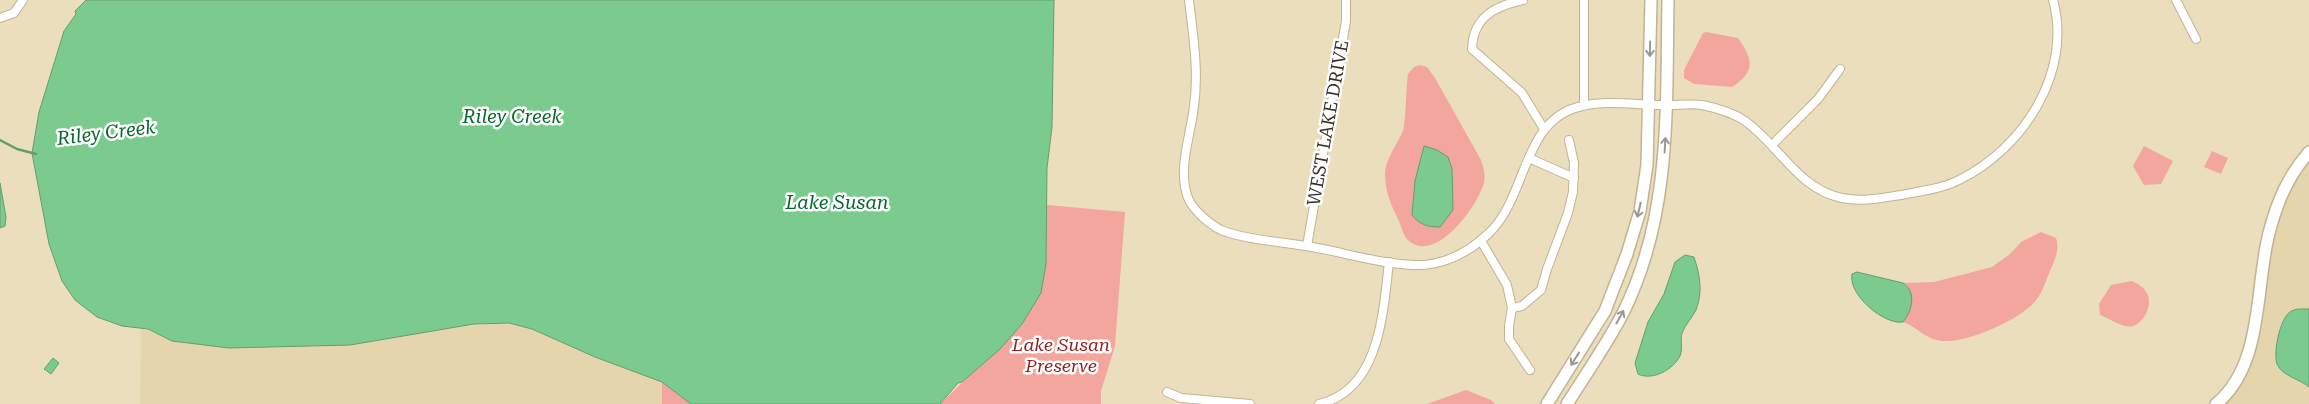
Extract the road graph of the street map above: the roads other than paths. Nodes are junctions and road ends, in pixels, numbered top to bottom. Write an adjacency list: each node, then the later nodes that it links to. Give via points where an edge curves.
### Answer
1 (23, 0): 10 (street, via 14,13)
2 (1189, 0): 23 (street, via 1195,59 1194,105 1184,177 1189,200 1203,217 1221,230)
3 (1346, 0): 23 (street, WEST LAKE DRIVE, via 1346,21)
4 (1523, 0): 16 (street, via 1493,10 1478,24 1472,34 1472,49 1522,93)
5 (1584, 0): 13 (street)
6 (1651, 0): 14 (main road, one-way to 14)
7 (1668, 0): 15 (main road)
8 (2053, 0): 18 (street, via 2058,30 2056,54 2046,87 2032,116 2000,153 1958,180 1932,190 1875,199 1837,197 1804,180)
9 (2176, 0): 11 (street)
10 (0, 18)
11 (2196, 39)
12 (1840, 69): 18 (street, via 1818,99)
13 (1584, 105): 14 (street); 16 (street, via 1554,117)
14 (1649, 105): 15 (street); 30 (main road, one-way to 30, via 1648,165 1640,211 1627,254 1605,311)
15 (1667, 105): 18 (street, via 1699,105 1729,112); 31 (main road, one-way to 15, via 1623,313 1642,265 1660,197)
16 (1544, 129): 20 (street)
17 (1569, 140): 21 (street)
18 (1772, 145)
19 (2309, 152): 32 (main road, via 2292,171 2268,235 2258,318 2240,372 2226,396)
20 (1529, 158): 21 (street); 22 (street, via 1507,209 1492,232)
21 (1574, 178): 25 (street, via 1568,214 1541,290 1522,306)
22 (1481, 241): 24 (street, via 1447,261 1423,265); 25 (street, via 1507,285)
23 (1307, 246): 24 (street)
24 (1389, 262): 29 (street, via 1378,336 1370,363 1355,384)
25 (1512, 308): 26 (street, via 1509,339)
26 (1530, 370)
27 (1167, 392): 28 (street, via 1181,398)
28 (1250, 404)
29 (1319, 404)
30 (1547, 404)
31 (1567, 404)
32 (2216, 404)

